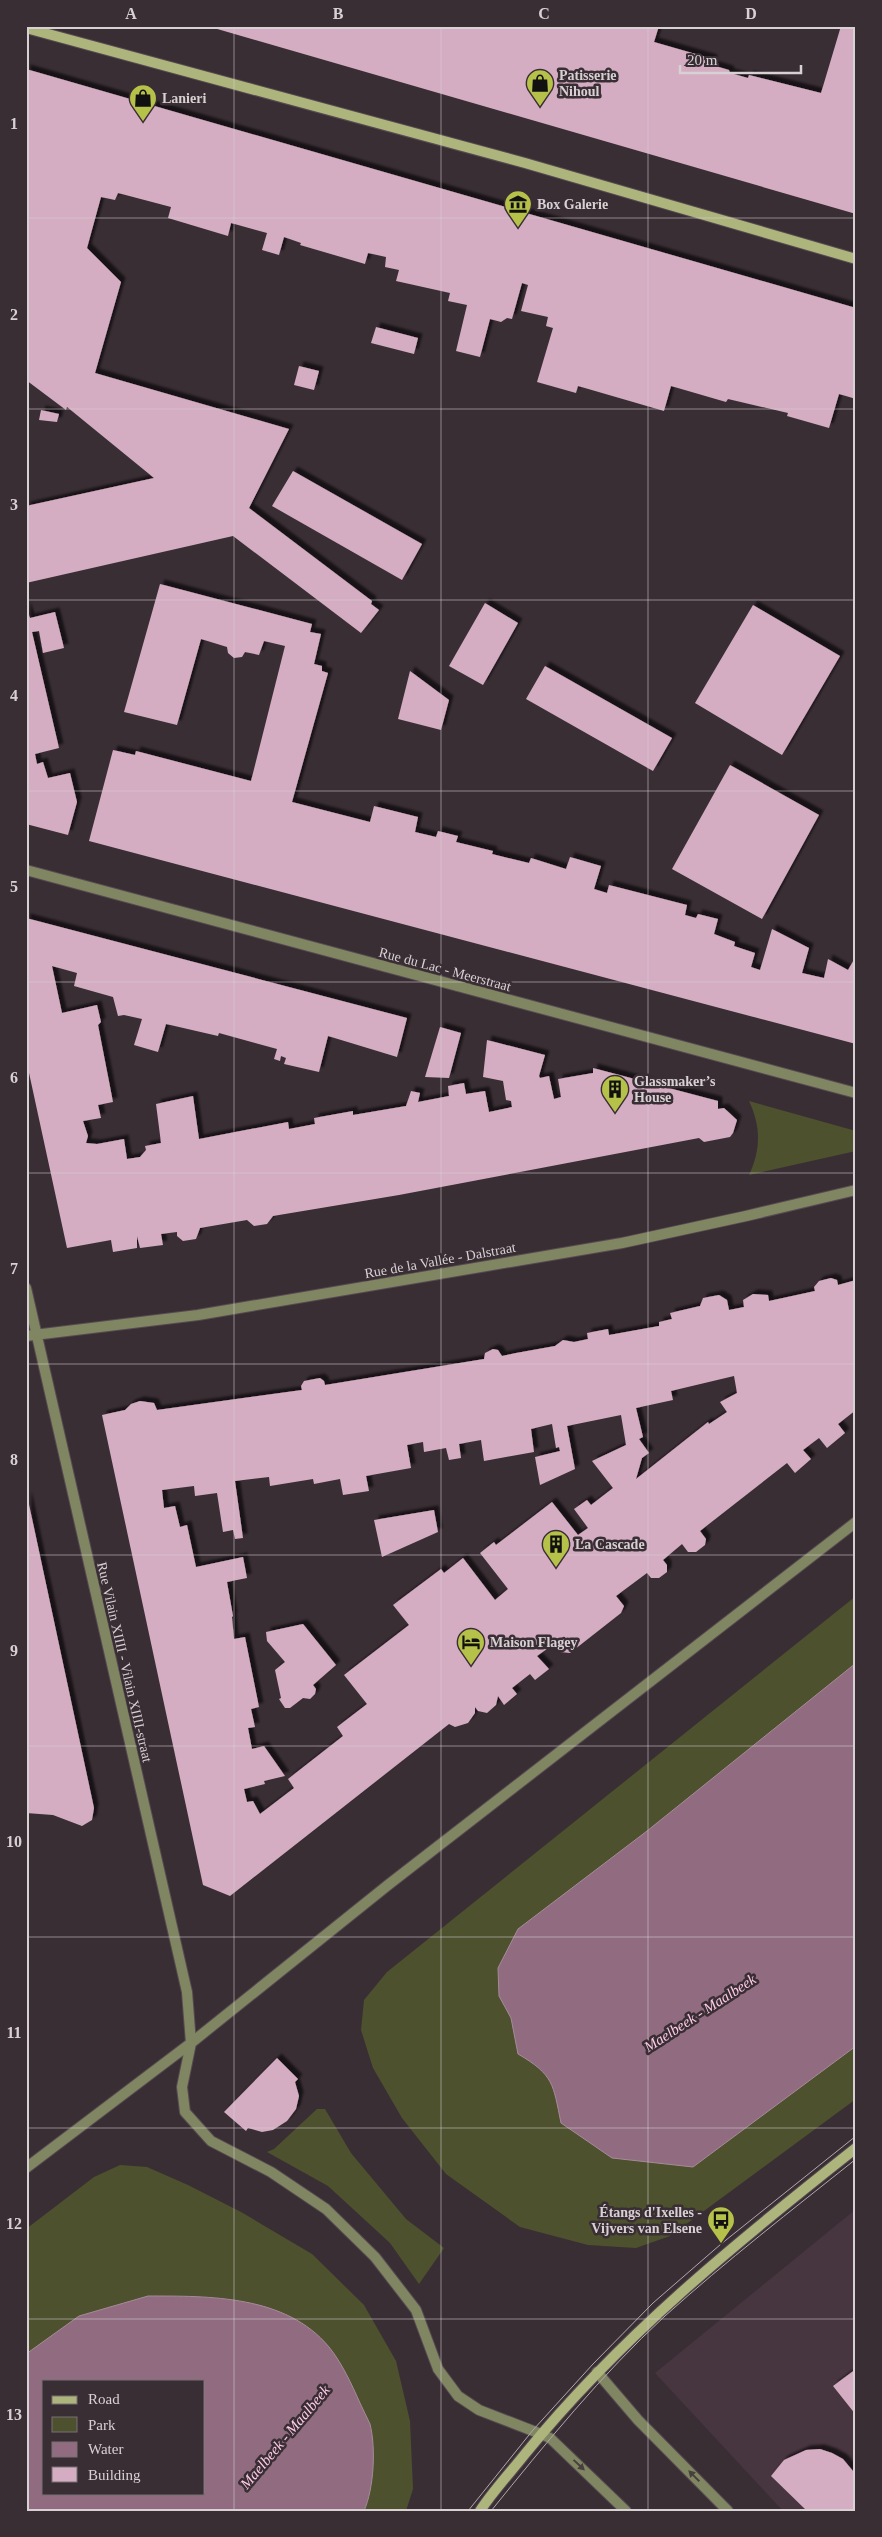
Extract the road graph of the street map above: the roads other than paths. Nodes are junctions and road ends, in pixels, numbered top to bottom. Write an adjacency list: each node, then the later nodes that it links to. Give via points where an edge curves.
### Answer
1 (26, 28): 2 (main road, via 525,163)
2 (856, 259)
3 (26, 870): 4 (street, Rue du Lac - Meerstraat)
4 (856, 1093)
5 (856, 1190): 7 (street, Rue de la Vallée - Dalstraat, via 622,1242 198,1315)
6 (26, 1288): 7 (street, Rue Vilain XIIII - Vilain XIIII-straat)
7 (32, 1336): 9 (street, Rue Vilain XIIII - Vilain XIIII-straat, via 187,1992)
8 (856, 1522): 9 (street)
9 (191, 2042): 11 (street); 13 (street, Rue Vilain XIIII - Vilain XIIII-straat, via 182,2086 185,2112 211,2141 271,2172 326,2209 375,2257 416,2310 438,2369 458,2396 479,2410)
10 (856, 2148): 12 (main road, via 701,2274)
11 (26, 2168)
12 (597, 2372): 13 (main road); 16 (street, one-way to 12, via 638,2420)
13 (541, 2434): 14 (main road); 15 (street, Rue Vilain XIIII - Vilain XIIII-straat, one-way to 15, via 550,2438)
14 (480, 2511)
15 (626, 2511)
16 (728, 2511)

